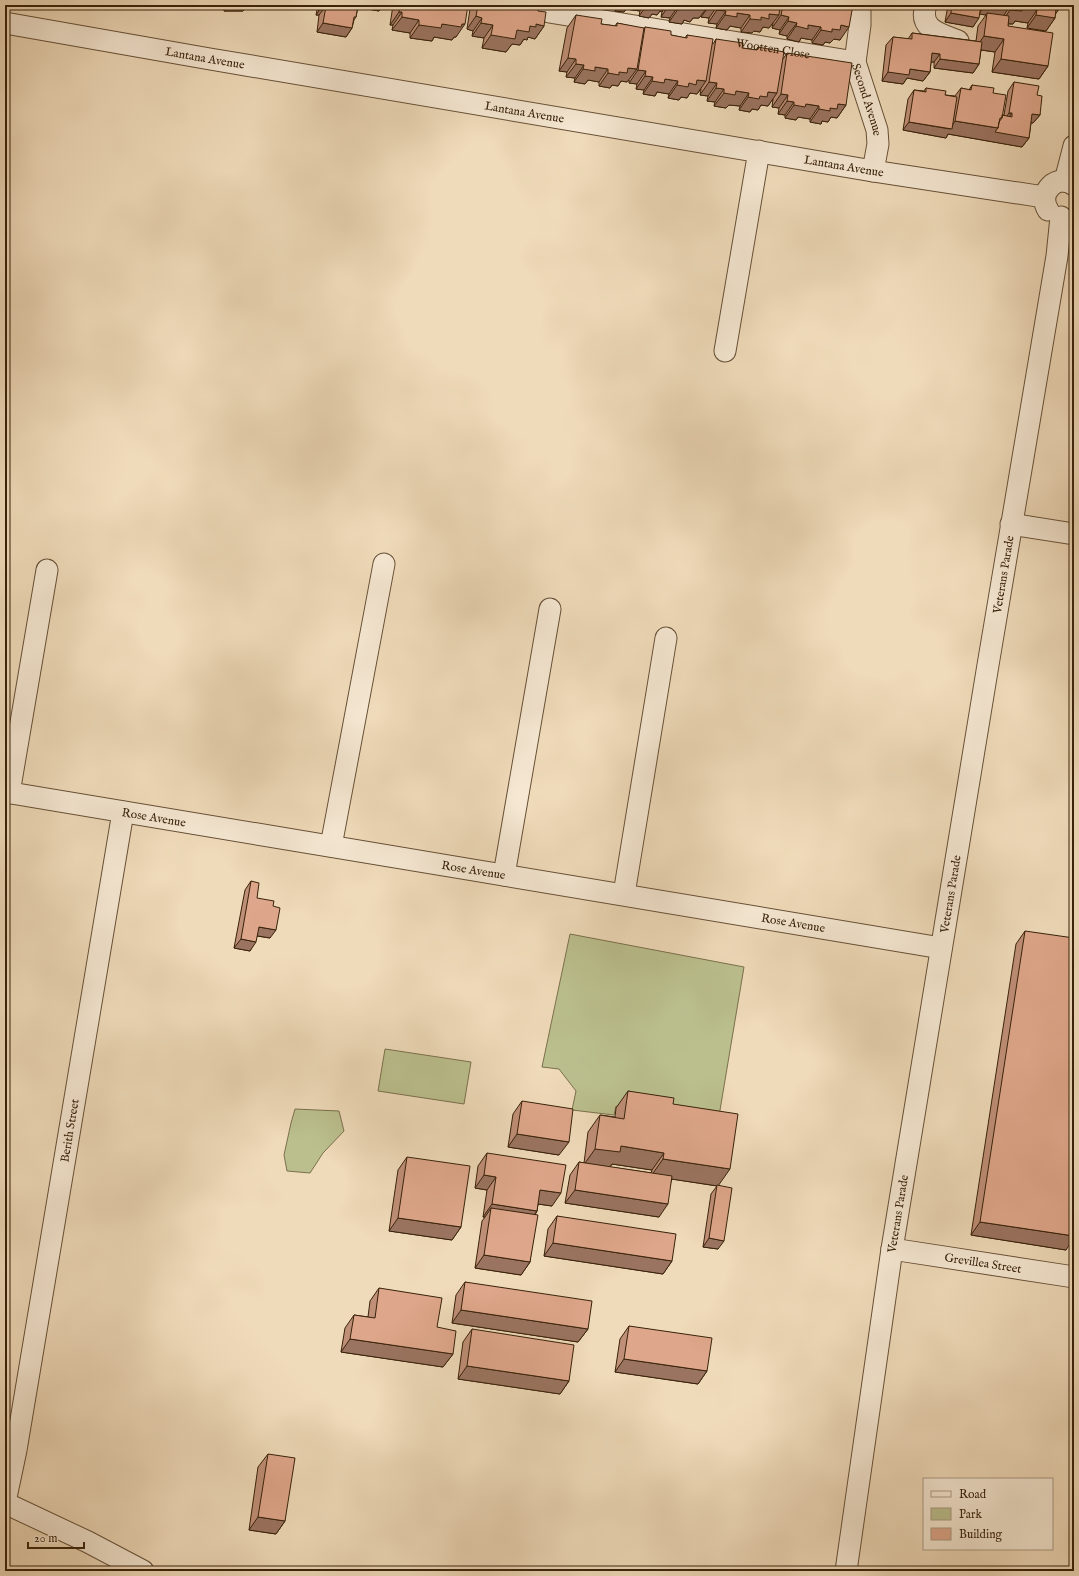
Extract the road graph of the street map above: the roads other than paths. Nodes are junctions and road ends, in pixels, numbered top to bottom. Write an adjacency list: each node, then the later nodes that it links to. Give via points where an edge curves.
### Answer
1 (859, 5): 6 (street, Second Avenue, via 860,25)
2 (926, 5): 5 (street, via 925,20 930,28)
3 (549, 12): 6 (street, Wootten Close)
4 (5, 23): 8 (street, Lantana Avenue, via 199,58)
5 (958, 41)
6 (855, 62): 9 (street, Second Avenue, via 877,130 878,144)
7 (1074, 146): 10 (street)
8 (759, 151): 9 (street, Lantana Avenue); 13 (street)
9 (873, 171): 11 (street, Lantana Avenue)
10 (1069, 183): 11 (street, via 1054,183)
11 (1044, 198): 12 (street, via 1050,213)
12 (1068, 216): 14 (street, Veterans Parade, via 1057,256)
13 (725, 351)
14 (1011, 524): 15 (street); 25 (street, Veterans Parade)
15 (1074, 534)
16 (384, 564): 22 (street)
17 (47, 570): 20 (street)
18 (550, 609): 23 (street)
19 (666, 638): 24 (street)
20 (7, 792): 21 (street, Rose Avenue)
21 (123, 812): 22 (street, Rose Avenue); 28 (street, Berith Street)
22 (331, 846): 23 (street, Rose Avenue)
23 (504, 875): 24 (street, Rose Avenue)
24 (624, 894): 25 (street, Rose Avenue)
25 (941, 948): 26 (street, Veterans Parade)
26 (892, 1249): 27 (street, Grevillea Street); 31 (street, Veterans Parade)
27 (1074, 1277)
28 (11, 1449): 29 (street, Berith Street)
29 (5, 1502): 30 (street)
30 (143, 1571)
31 (846, 1571)

